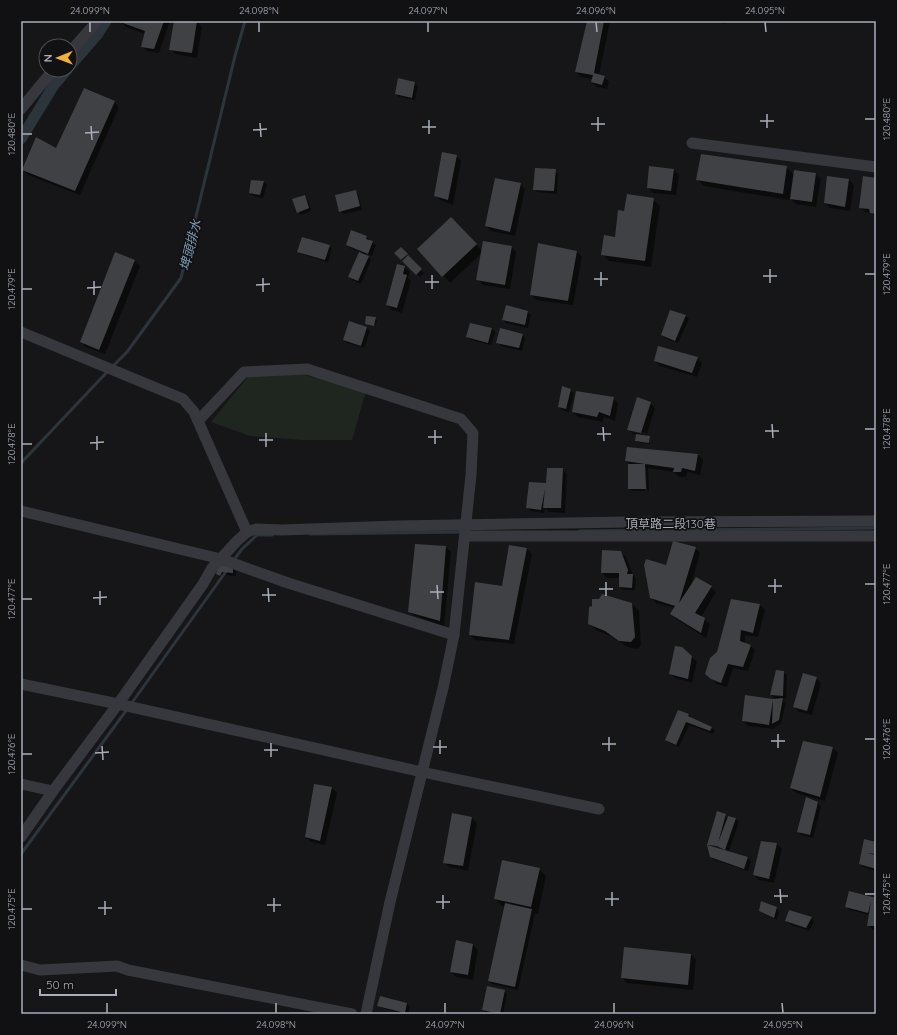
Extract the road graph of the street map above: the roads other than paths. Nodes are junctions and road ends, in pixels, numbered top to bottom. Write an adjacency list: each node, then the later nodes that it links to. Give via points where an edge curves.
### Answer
1 (96, 21): 2 (street)
2 (78, 43)
3 (46, 78): 4 (street)
4 (21, 108)
5 (692, 142): 6 (street)
6 (876, 167)
7 (21, 332): 8 (street, via 183,399)
8 (198, 421): 11 (street, via 244,372 306,369 462,419 473,433); 12 (street)
9 (21, 511): 14 (street)
10 (876, 521): 11 (street, via 625,522)
11 (465, 531): 12 (street, via 397,526 256,529); 13 (street, 頂草路二段130巷); 15 (street)
12 (246, 532): 14 (street)
13 (876, 536)
14 (221, 559): 15 (street, via 288,583); 17 (street, via 212,568)
15 (454, 635): 18 (street)
16 (21, 684): 17 (street)
17 (118, 704): 18 (street); 20 (street)
18 (422, 772): 21 (street); 25 (street)
19 (21, 784): 20 (street)
20 (53, 791): 22 (street)
21 (599, 809)
22 (21, 837)
23 (21, 965): 24 (street, via 40,970 117,966)
24 (352, 1014)
25 (366, 1014)

